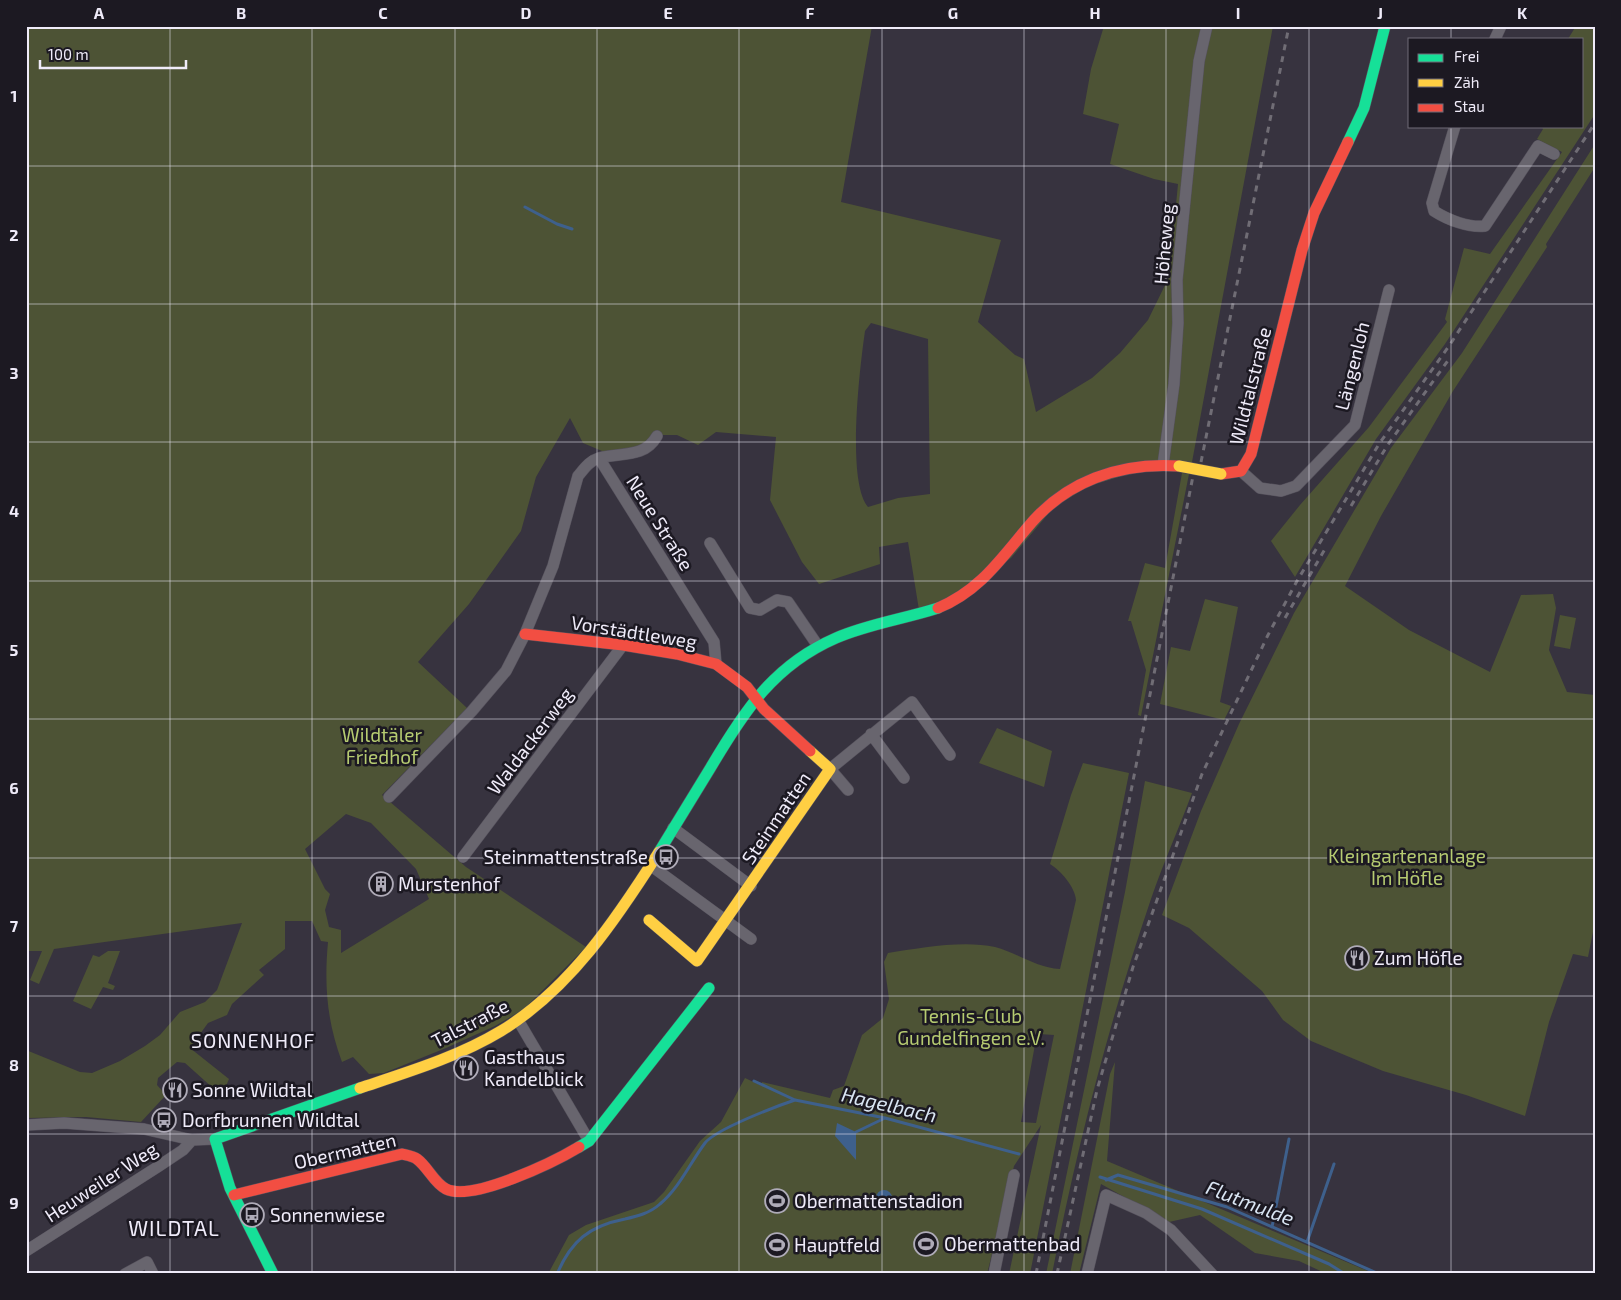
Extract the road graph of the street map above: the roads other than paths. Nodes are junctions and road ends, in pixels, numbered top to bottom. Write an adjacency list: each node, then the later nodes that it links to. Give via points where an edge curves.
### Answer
1 (1207, 26): 10 (street, Höheweg, via 1199,61 1177,280 1174,384)
2 (1385, 26): 11 (street, Wildtalstraße, via 1364,108 1314,212 1251,454)
3 (1501, 26): 4 (street)
4 (1495, 38)
5 (1454, 128): 6 (street, via 1432,204 1434,211 1449,219 1477,227 1485,226 1538,146)
6 (1554, 154)
7 (1389, 290): 11 (street, Längenloh, via 1355,425 1296,486 1281,491 1260,488)
8 (657, 436): 9 (street, Neue Straße, via 654,442 631,455)
9 (599, 458): 13 (street, via 587,464 578,476 553,566); 16 (street, Neue Straße, via 714,642)
10 (1163, 465): 11 (street, Wildtalstraße, bridge, via 1221,474); 15 (street, Wildtalstraße, via 1110,472 1061,493 1034,519 980,584 956,601 935,610 862,628)
11 (1241, 470)
12 (710, 543): 15 (street, via 750,608 760,610 777,600 788,602)
13 (525, 634): 14 (street, Vorstädtleweg); 23 (street, via 506,671)
14 (623, 645): 16 (street, Vorstädtleweg); 25 (street, Waldackerweg)
15 (820, 645): 17 (street, Talstraße, via 786,668)
16 (716, 664): 17 (street, Vorstädtleweg)
17 (756, 697): 20 (street, Steinmatten, via 764,709); 24 (street, Talstraße)
18 (870, 735): 19 (street, via 912,702); 20 (street, Steinmatten); 21 (street)
19 (950, 755)
20 (830, 769): 22 (street, Steinmatten); 27 (street, Steinmatten)
21 (904, 778)
22 (848, 790)
23 (389, 797)
24 (673, 828): 26 (street, Talstraße); 27 (street, Steinmatten)
25 (463, 857)
26 (650, 865): 29 (street); 32 (street, Talstraße, via 584,956 563,980)
27 (751, 886): 29 (street, Steinmatten)
28 (649, 920): 29 (street, Steinmatten, via 697,960)
29 (726, 921): 30 (street)
30 (751, 939)
31 (709, 988): 36 (street, Obermatten)
32 (518, 1020): 35 (street, Talstraße, via 486,1039 436,1060); 36 (street)
33 (26, 1125): 34 (street, Talstraße, via 64,1123 144,1129)
34 (192, 1140): 35 (street, Talstraße); 39 (street, Heuweiler Weg, via 183,1150)
35 (216, 1140): 38 (street)
36 (589, 1141): 38 (street, Obermatten, via 522,1175 466,1193 449,1192 416,1158 402,1154)
37 (1014, 1175): 43 (street)
38 (234, 1195): 40 (street)
39 (26, 1251)
40 (269, 1272)
41 (125, 1274): 42 (street, via 147,1262)
42 (153, 1274)
43 (994, 1274)
44 (1087, 1274): 45 (street, via 1106,1195 1146,1213 1171,1230)
45 (1212, 1274)

